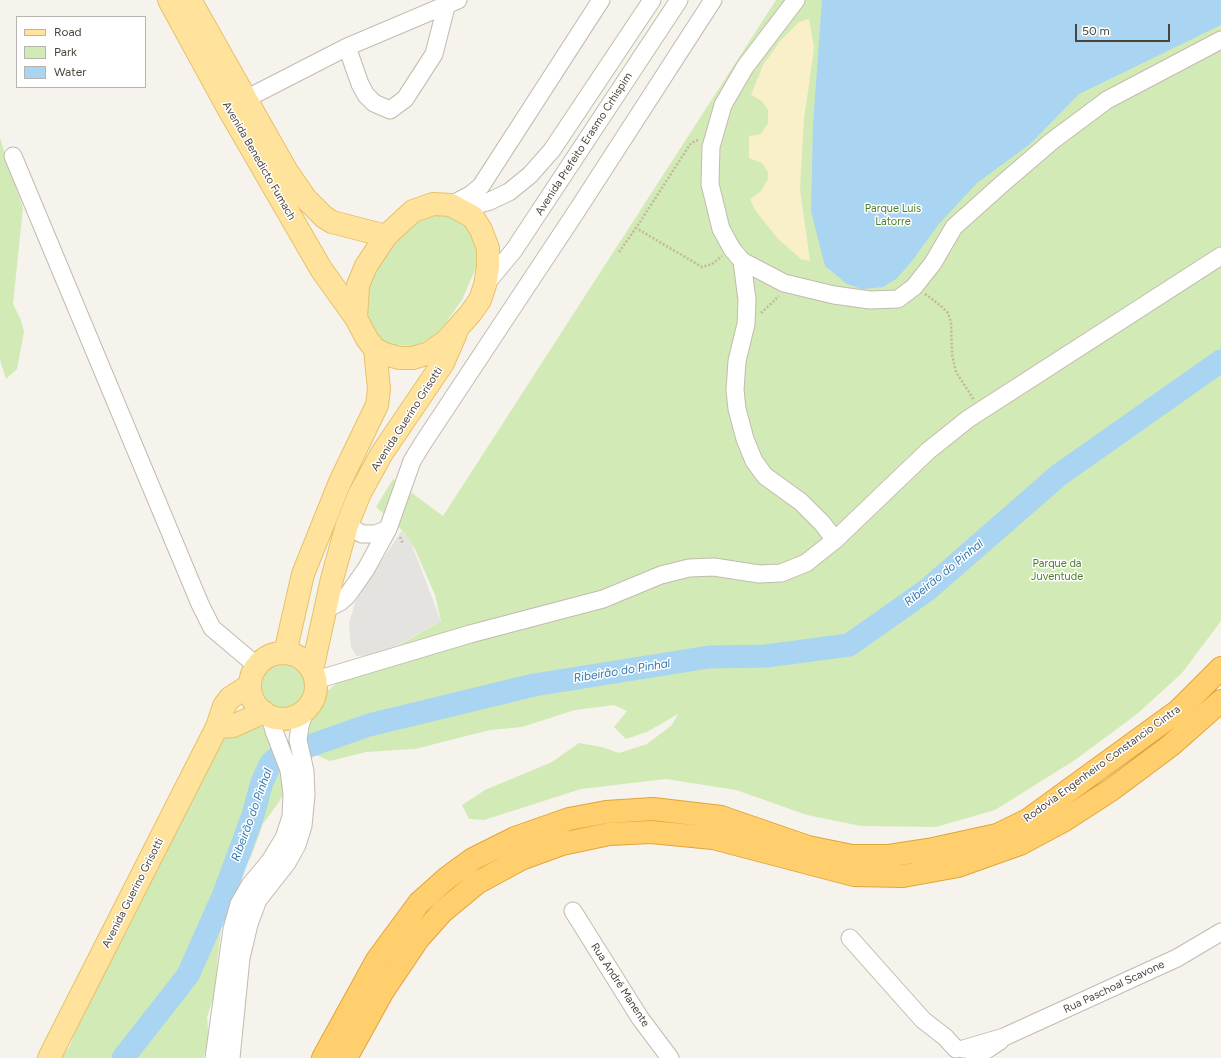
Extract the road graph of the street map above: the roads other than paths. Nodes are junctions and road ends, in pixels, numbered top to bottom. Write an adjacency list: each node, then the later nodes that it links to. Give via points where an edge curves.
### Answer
1 (169, 0): 11 (main road, Avenida Benedicto Fumach)
2 (190, 0): 11 (main road, Avenida Benedicto Fumach)
3 (601, 0): 13 (street, via 481,186)
4 (652, 0): 13 (street, Avenida Prefeito Erasmo Crhispim, via 552,150 530,175 509,192 490,201)
5 (679, 0): 19 (street, Avenida Prefeito Erasmo Crhispim, via 514,250)
6 (713, 0): 24 (street, via 423,443 412,461)
7 (796, 0): 17 (street, via 745,67 723,105 713,142 710,184 721,229)
8 (452, 3): 10 (street); 10 (street, via 434,54 405,99 390,110 374,104 366,95)
9 (1221, 40): 17 (street, via 1107,100 1052,142 954,228 933,263 914,287 898,299 870,300 802,288 784,283)
10 (348, 47): 11 (street)
11 (237, 103): 14 (main road, Avenida Benedicto Fumach, via 306,199); 16 (main road, Avenida Benedicto Fumach)
12 (13, 156): 30 (street, via 200,604 212,628)
13 (456, 207): 15 (main road, via 434,204 414,211); 19 (main road, via 473,217 488,248)
14 (332, 222): 15 (main road, Avenida Benedicto Fumach); 16 (main road, via 317,233)
15 (386, 236): 20 (main road, via 362,275 356,298)
16 (311, 250): 20 (main road, Avenida Benedicto Fumach, via 333,287)
17 (737, 255): 25 (street, via 747,300 735,390 745,438 754,461 765,476 801,502)
18 (1221, 256): 25 (street, via 982,410 928,452)
19 (485, 285): 21 (main road, via 480,300)
20 (356, 318): 22 (main road)
21 (458, 329): 22 (main road, via 429,353 413,358 399,358); 23 (main road, Avenida Guerino Grisotti, via 443,363 382,453 360,493)
22 (375, 349): 28 (main road, via 379,389 377,405 340,482 302,574)
23 (352, 529): 24 (street, via 369,535); 26 (street, via 366,547); 27 (main road, Avenida Guerino Grisotti, via 332,579)
24 (388, 529): 26 (street)
25 (835, 540): 31 (street, via 806,563 781,573 760,574 714,567 689,568 661,575 603,599)
26 (366, 569): 27 (street, via 347,596)
27 (327, 609): 31 (main road, Avenida Guerino Grisotti)
28 (285, 653): 30 (main road, via 265,658); 31 (main road, via 305,661)
29 (1221, 668): 44 (highway, Rodovia Engenheiro Constancio Cintra, via 1178,711 1028,820 997,835 887,856 852,856 808,847 721,817 653,809 606,812 569,819 515,838 473,859 419,903 377,960)
30 (254, 675): 34 (main road, via 252,696 257,706); 35 (main road, Avenida Guerino Grisotti, via 230,698 219,717)
31 (314, 675): 33 (main road, via 316,691 312,702)
32 (1221, 701): 45 (highway, Rodovia Engenheiro Constancio Cintra, via 1170,746 1111,790 1063,821 1020,844 958,866 902,876 854,875 713,838 651,832 609,834 562,844 521,860 478,883 442,912 418,939 383,991)
33 (305, 710): 34 (main road, via 285,719); 36 (street, via 298,740)
34 (267, 714): 35 (main road, via 232,726); 36 (street, via 282,748)
35 (217, 727): 41 (main road, Avenida Guerino Grisotti)
36 (297, 770): 42 (street, via 291,817 284,838 239,904 232,929); 43 (street, via 306,795 303,826 297,845 287,863 258,900 249,924 241,958)
37 (573, 911): 46 (street, Rua André Manente, via 640,1018)
38 (1221, 932): 40 (street, Rua Paschoal Scavone, via 1176,958)
39 (850, 938): 40 (street, via 923,1020 928,1031)
40 (960, 1055)
41 (49, 1058)
42 (214, 1058)
43 (231, 1058)
44 (323, 1058)
45 (346, 1058)
46 (670, 1058)

